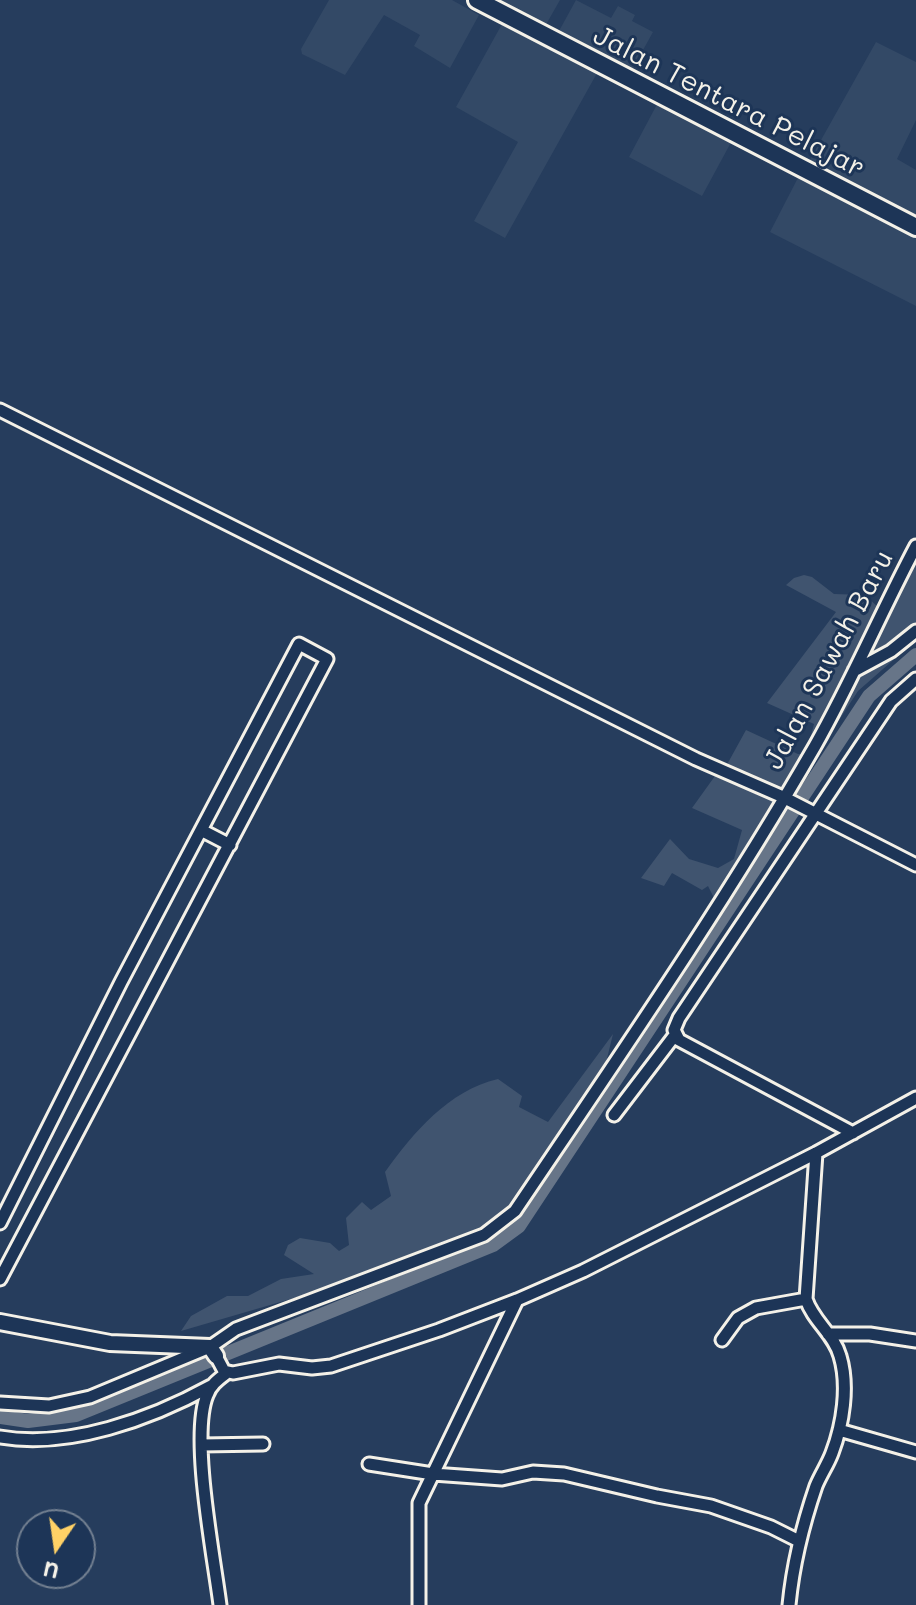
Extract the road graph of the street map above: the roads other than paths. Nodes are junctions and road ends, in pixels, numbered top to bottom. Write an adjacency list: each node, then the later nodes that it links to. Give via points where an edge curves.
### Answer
1 (477, 0): 2 (main road, Jalan Tentara Pelajar)
2 (916, 227)
3 (0, 410): 8 (street, via 696,759)
4 (916, 546): 6 (street, Jalan Sawah Baru)
5 (916, 631): 6 (street)
6 (854, 671): 8 (street, Jalan Sawah Baru)
7 (914, 683): 9 (street, via 891,701)
8 (787, 799): 9 (street, Jalan Sawah Baru); 26 (street, via 515,1211 484,1235 236,1329)
9 (813, 812): 12 (street, Jalan Sawah Baru); 13 (street, via 679,1018)
10 (201, 830): 11 (street); 11 (street, via 299,644 327,659); 18 (street)
11 (230, 845): 19 (street)
12 (916, 865)
13 (675, 1035): 15 (street); 16 (street)
14 (916, 1098): 16 (street)
15 (614, 1115)
16 (853, 1133): 17 (street)
17 (816, 1153): 20 (street); 21 (street)
18 (0, 1223)
19 (0, 1279)
20 (806, 1299): 23 (street); 24 (street, via 756,1308 738,1318)
21 (517, 1300): 27 (street, via 331,1366 279,1364); 36 (street)
22 (0, 1322): 26 (street, via 110,1343)
23 (828, 1334): 25 (street); 30 (street, via 843,1370)
24 (722, 1340)
25 (916, 1341)
26 (213, 1351): 27 (street); 29 (street, via 90,1397 49,1406)
27 (226, 1372): 28 (street)
28 (211, 1385): 31 (street, via 143,1417 66,1439); 33 (street, via 204,1404)
29 (0, 1403)
30 (839, 1430): 34 (street); 37 (street)
31 (0, 1437)
32 (263, 1444): 33 (street)
33 (202, 1445): 38 (street)
34 (916, 1452)
35 (369, 1464): 36 (street)
36 (433, 1474): 37 (street, via 502,1479 533,1472 564,1474 711,1506); 39 (street, via 419,1503)
37 (799, 1541): 40 (street)
38 (220, 1605)
39 (419, 1605)
40 (789, 1605)

